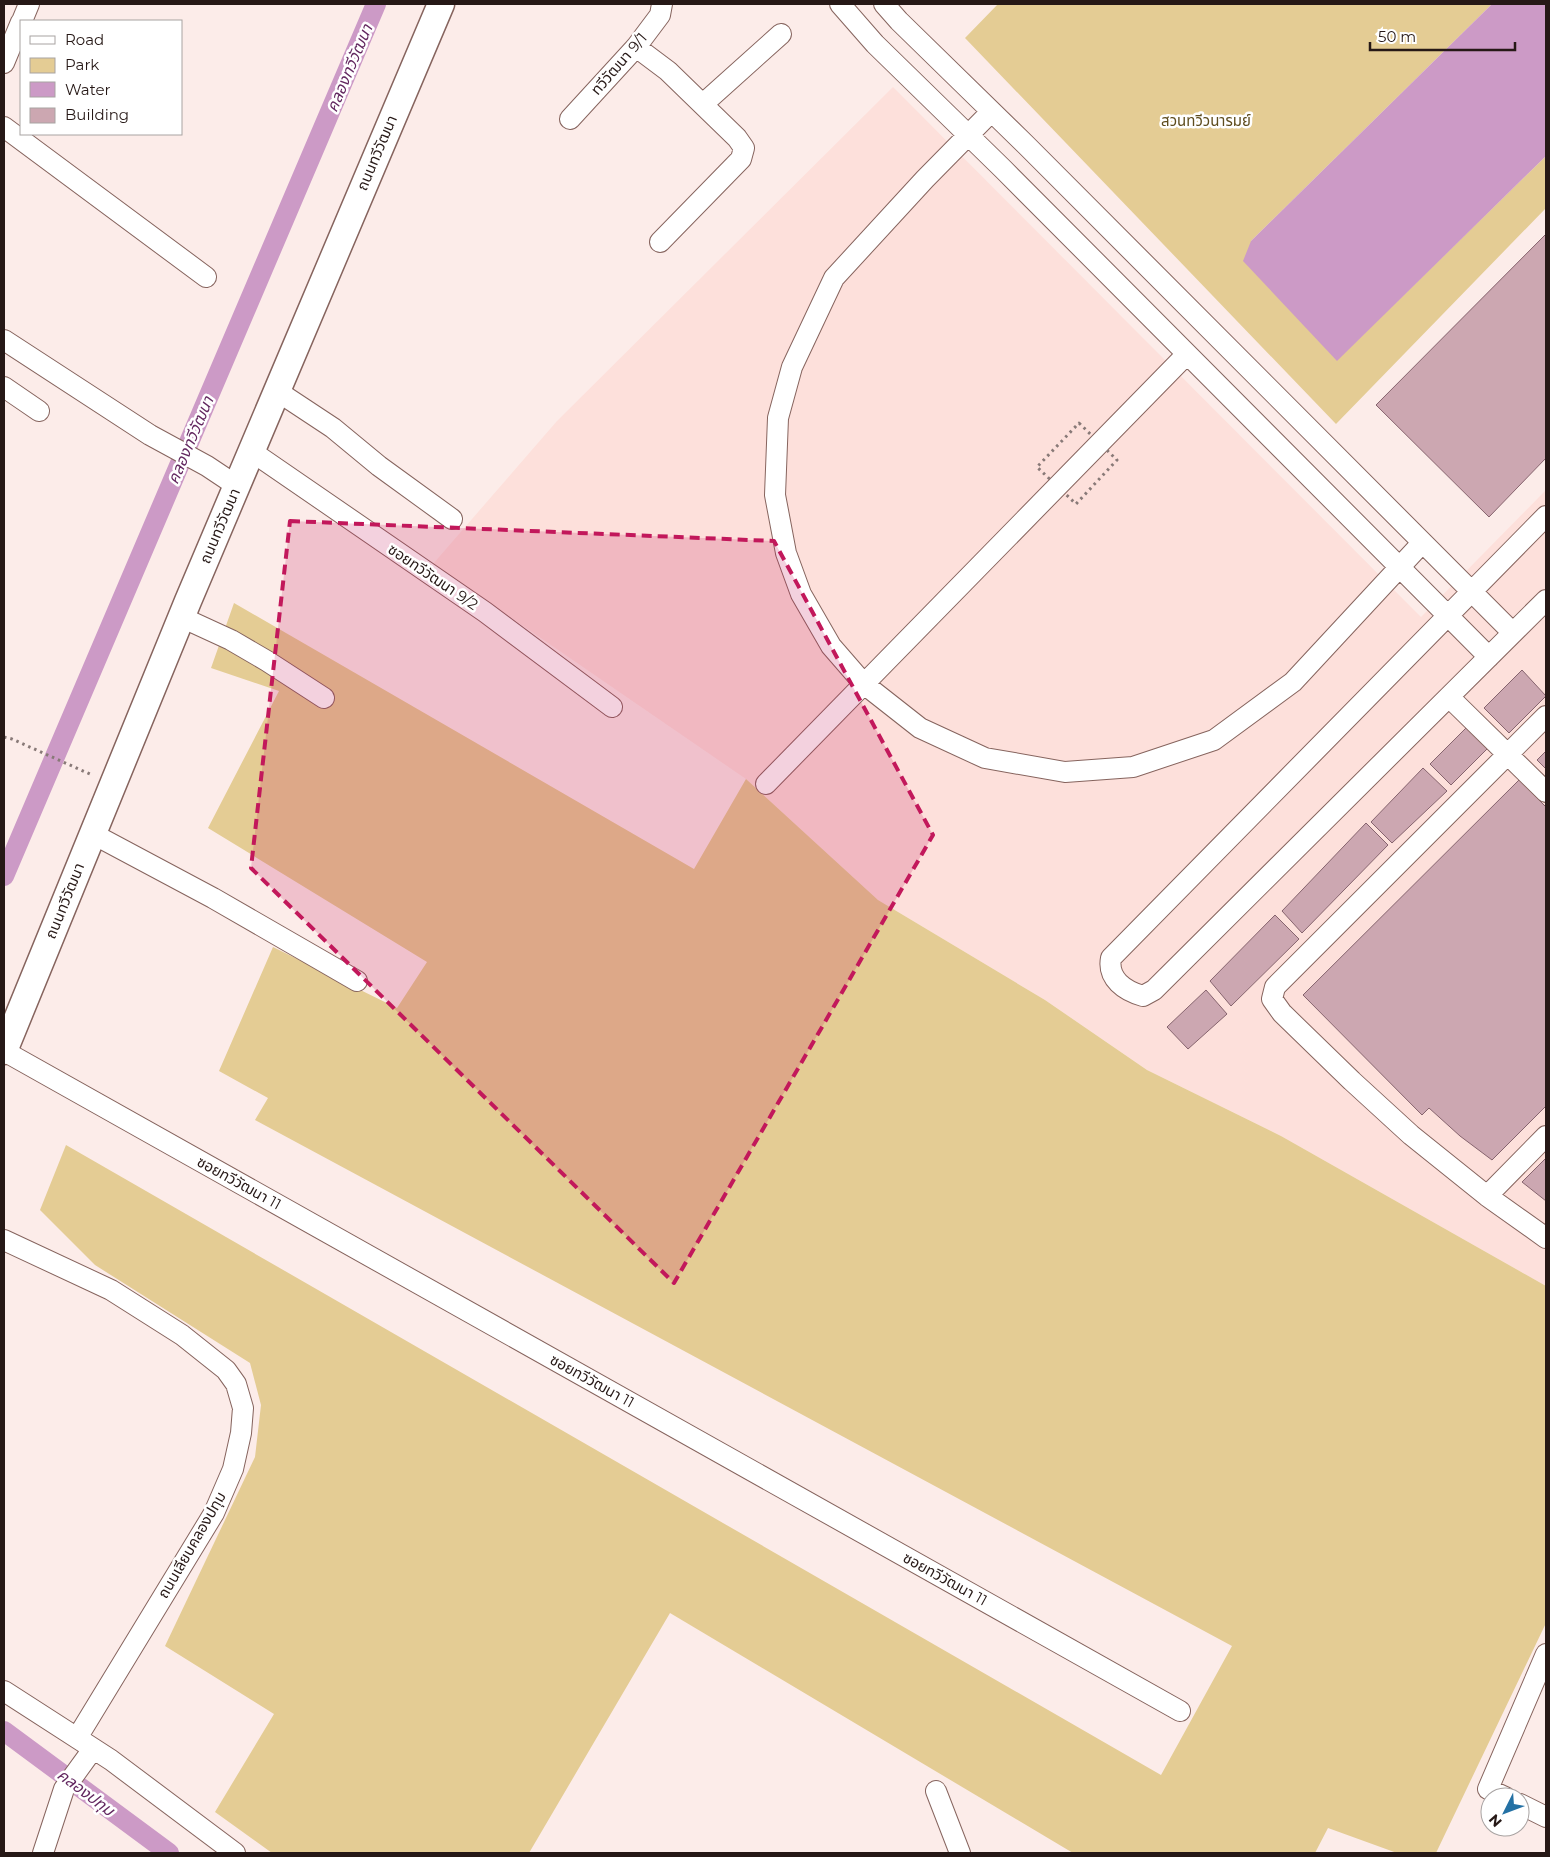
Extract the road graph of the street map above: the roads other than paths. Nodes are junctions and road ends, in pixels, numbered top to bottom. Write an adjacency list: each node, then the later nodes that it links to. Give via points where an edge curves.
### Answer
1 (29, 4): 6 (street)
2 (441, 4): 21 (main road, ถนนทวีวัฒนา)
3 (662, 4): 9 (street, ทวีวัฒนา 9/1, via 660,16)
4 (840, 4): 15 (street, via 874,44)
5 (884, 4): 12 (street)
6 (22, 20)
7 (20, 24): 10 (street)
8 (781, 34): 11 (street)
9 (636, 48): 11 (street, via 668,71); 13 (street, ทวีวัฒนา 9/1)
10 (4, 63)
11 (703, 104): 16 (street, via 744,148 741,159)
12 (991, 112): 15 (street); 27 (street)
13 (570, 119)
14 (4, 127): 17 (street)
15 (968, 136): 19 (street); 35 (street, via 834,278 792,367 778,418 775,495 786,553 801,594 831,646)
16 (660, 242)
17 (206, 277)
18 (4, 340): 24 (street, via 150,435)
19 (1187, 354): 28 (street); 35 (street)
20 (4, 387): 22 (street)
21 (277, 391): 23 (main road, ถนนทวีวัฒนา); 26 (street, via 333,428 379,466)
22 (39, 411)
23 (251, 451): 24 (main road, ถนนทวีวัฒนา); 38 (street, ซอยทวีวัฒนา 9/2, via 485,612)
24 (237, 486): 32 (main road, ถนนทวีวัฒนา)
25 (1546, 516): 29 (street)
26 (452, 518)
27 (1422, 543): 28 (street); 29 (street)
28 (1400, 567): 31 (street); 35 (street, via 1293,682 1214,740 1133,768 1065,772 985,758 920,728)
29 (1471, 592): 31 (street); 33 (street)
30 (1546, 600): 33 (street)
31 (1448, 616): 34 (street); 36 (street, via 1111,958 1114,978 1131,992 1143,996 1154,990)
32 (182, 617): 37 (street, via 232,640); 43 (main road, ถนนทวีวัฒนา)
33 (1513, 633): 34 (street)
34 (1489, 657): 36 (street)
35 (864, 684): 41 (street)
36 (1449, 697): 40 (street)
37 (324, 698)
38 (612, 707)
39 (1546, 716): 40 (street)
40 (1508, 754): 42 (street); 47 (street, via 1275,987 1272,999 1282,1013 1352,1081 1411,1135)
41 (766, 784)
42 (1546, 792)
43 (93, 834): 44 (street, via 213,898); 45 (main road, ถนนทวีวัฒนา)
44 (356, 981)
45 (4, 1051): 52 (street, ซอยทวีวัฒนา 11)
46 (1546, 1136): 47 (street)
47 (1487, 1196): 48 (street)
48 (1546, 1238)
49 (4, 1240): 53 (street, ถนนเลียบคลองปทุม, via 111,1290 182,1335 226,1370 236,1384 242,1408 241,1433 233,1469 214,1513)
50 (1546, 1654): 54 (street)
51 (4, 1691): 53 (street)
52 (1180, 1711)
53 (86, 1748): 58 (street, ถนนเลียบคลองปทุม, via 64,1789); 59 (street, via 111,1760)
54 (1489, 1787)
55 (936, 1791): 60 (street)
56 (1530, 1809): 57 (street)
57 (1546, 1817)
58 (43, 1853)
59 (235, 1853)
60 (960, 1853)

